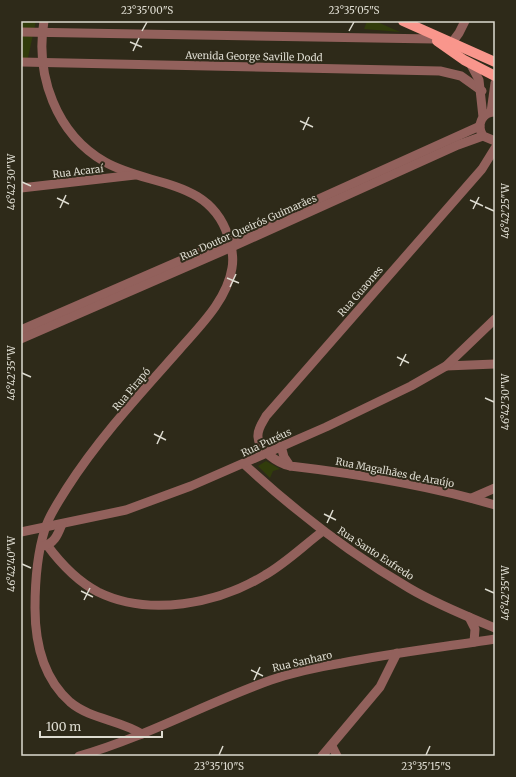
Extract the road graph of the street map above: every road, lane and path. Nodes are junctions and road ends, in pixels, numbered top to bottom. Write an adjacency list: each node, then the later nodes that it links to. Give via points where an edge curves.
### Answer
1 (44, 21): 6 (street)
2 (403, 21): 4 (main road)
3 (465, 21): 8 (street)
4 (421, 30): 7 (main road); 8 (main road)
5 (21, 32): 6 (street, Avenida George Saville Dodd)
6 (42, 33): 7 (street, Avenida George Saville Dodd); 10 (street)
7 (434, 39): 8 (main road)
8 (450, 45): 11 (main road); 12 (main road)
9 (21, 62): 10 (street, Avenida George Saville Dodd)
10 (41, 62): 15 (street, Avenida George Saville Dodd, via 440,71 461,76); 21 (street, via 51,98 72,135 105,162)
11 (495, 62)
12 (470, 63): 13 (main road); 15 (street)
13 (495, 76)
14 (495, 83): 16 (street)
15 (482, 91): 17 (street)
16 (493, 112): 17 (street, Rua Doutor Queirós Guimarães)
17 (481, 122): 18 (street); 23 (street, Rua Doutor Queirós Guimarães)
18 (483, 136): 19 (street); 23 (street, Rua Doutor Queirós Guimarães)
19 (495, 141)
20 (495, 148): 32 (street, Rua Guaones, via 482,169 266,416 260,426 258,438)
21 (138, 174): 22 (street, Rua Acaraí); 23 (street, via 182,188 203,200 222,220)
22 (21, 188)
23 (231, 243): 26 (street, Rua Doutor Queirós Guimarães); 39 (street, Rua Pirapó, via 232,269 224,293 217,304 81,466)
24 (495, 319): 30 (street, Rua Puréus)
25 (21, 322): 26 (street)
26 (35, 328): 27 (street, Rua Doutor Queirós Guimarães); 28 (street, Rua Doutor Queirós Guimarães)
27 (21, 330)
28 (21, 339)
29 (495, 364): 30 (street)
30 (446, 366): 31 (street, Rua Puréus, via 326,427)
31 (281, 446): 32 (street, Rua Puréus); 34 (street)
32 (267, 452): 33 (street, Rua Puréus); 34 (street, Rua Magalhães de Araújo, via 280,463)
33 (244, 464): 38 (street, Rua Puréus, via 126,510); 40 (street, Rua Santo Eufredo, via 276,494)
34 (290, 466): 36 (street, Rua Magalhães de Araújo, via 369,476)
35 (495, 488): 36 (street)
36 (472, 498): 37 (street, Rua Magalhães de Araújo)
37 (495, 505)
38 (62, 524): 39 (street, Rua Puréus); 42 (street, Rua Pirapó, via 56,537)
39 (45, 527): 41 (street, Rua Puréus); 42 (street, Rua Pirapó)
40 (323, 531): 42 (street, via 270,572 240,588 201,600 158,605 133,603 98,592 72,574); 43 (street, Rua Santo Eufredo, via 410,589)
41 (21, 532)
42 (44, 545): 48 (street, Rua Pirapó, via 35,591 35,625 41,656 50,678 79,709 121,723)
43 (469, 617): 44 (street, Rua Santo Eufredo); 46 (street, via 475,629)
44 (495, 628)
45 (495, 639): 46 (street, Rua Sanharo)
46 (474, 642): 47 (street, Rua Sanharo)
47 (397, 653): 48 (street, Rua Sanharo, via 316,668 271,680); 49 (street, via 380,687)
48 (142, 734): 50 (street, Rua Sanharo)
49 (332, 746): 51 (street); 52 (street)
50 (79, 756)
51 (322, 756)
52 (337, 756)

